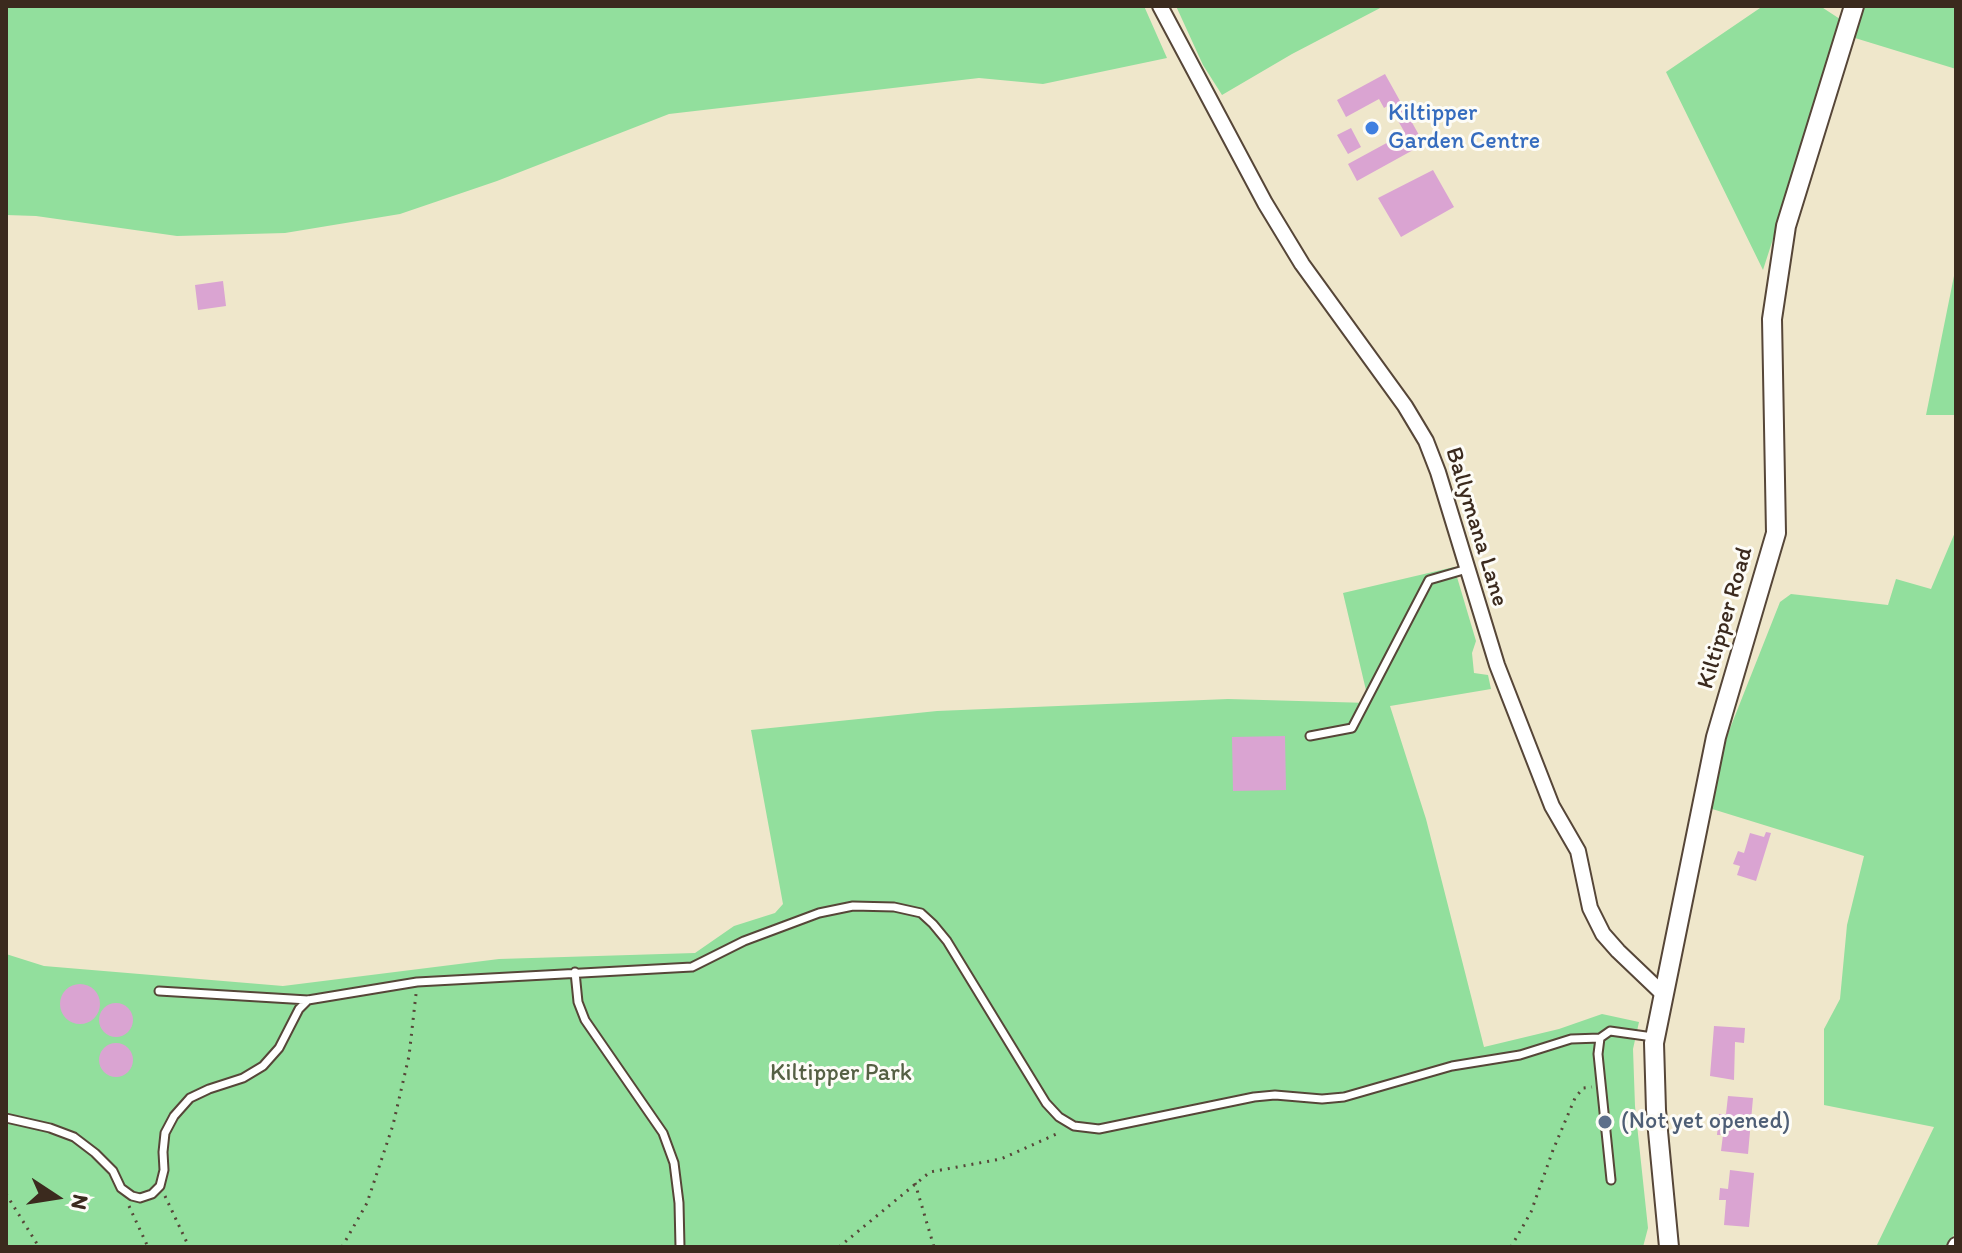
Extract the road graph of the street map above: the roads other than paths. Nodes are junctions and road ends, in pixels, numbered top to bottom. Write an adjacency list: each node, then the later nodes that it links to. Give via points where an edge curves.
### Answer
1 (1854, 6): 7 (street, Kiltipper Road, via 1786,226 1772,319 1776,533 1716,737)
2 (1163, 7): 3 (street, Ballymana Lane, via 1265,203 1426,441)
3 (1467, 569): 4 (lane, via 1429,580 1352,728); 7 (street, Ballymana Lane, via 1492,652 1552,806 1578,851 1590,908 1603,934)
4 (1310, 736)
5 (575, 972): 8 (lane, via 417,982); 10 (lane, via 692,967 819,913 853,906 910,908 947,941 1046,1103 1074,1126 1099,1129 1254,1097 1344,1097 1452,1066 1571,1039); 13 (lane, via 585,1020 663,1133 674,1163)
6 (159, 991): 8 (lane)
7 (1662, 993): 9 (street, Kiltipper Road)
8 (308, 1000): 11 (lane, via 263,1066 190,1098 174,1116 165,1133 160,1186 152,1194 140,1198 121,1188 113,1171 74,1137)
9 (1655, 1037): 10 (lane, via 1610,1031); 14 (street, Kiltipper Road)
10 (1600, 1038): 12 (lane)
11 (6, 1118)
12 (1611, 1180)
13 (680, 1247)
14 (1669, 1247)

